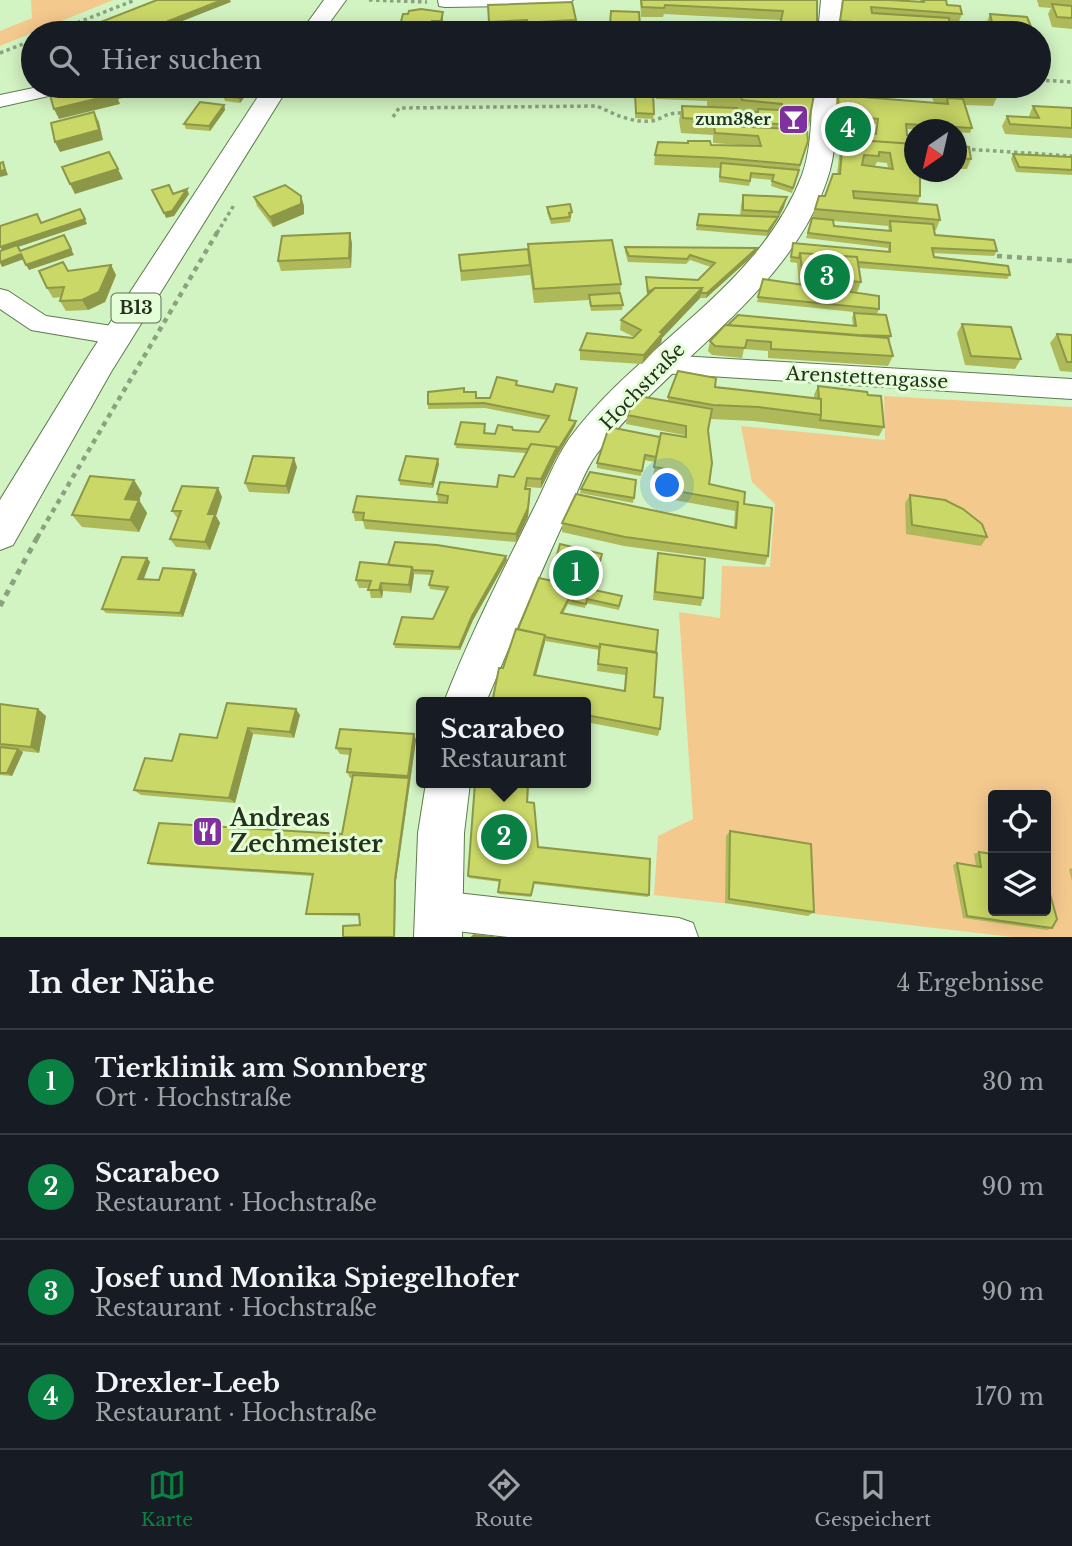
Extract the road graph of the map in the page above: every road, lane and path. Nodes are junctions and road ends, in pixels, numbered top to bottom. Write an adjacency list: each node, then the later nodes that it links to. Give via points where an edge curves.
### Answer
1 (135, 0): 7 (path)
2 (335, 0): 8 (main road)
3 (369, 0): 6 (path)
4 (564, 0): 6 (street)
5 (832, 0): 9 (main road)
6 (445, 2)
7 (82, 21)
8 (320, 21)
9 (830, 21)
10 (21, 45): 11 (path)
11 (0, 53)
12 (1051, 81): 13 (path)
13 (1072, 82)
14 (21, 97): 17 (street)
15 (269, 98): 26 (main road, B13)
16 (824, 98): 27 (main road, Hochstraße, via 816,174 793,225 737,291)
17 (0, 102)
18 (692, 113): 19 (path, via 668,112 653,121 621,118 597,106 461,106 399,108)
19 (393, 117)
20 (967, 149): 21 (path)
21 (1072, 156)
22 (240, 194): 30 (path)
23 (997, 256): 24 (path)
24 (1072, 261)
25 (0, 297): 26 (street, via 40,324)
26 (118, 336): 29 (main road, B13)
27 (662, 365): 28 (street, Arenstettengasse); 31 (main road, Hochstraße, via 582,448)
28 (1072, 389)
29 (0, 534)
30 (0, 606)
31 (467, 697)
32 (447, 788): 33 (main road)
33 (438, 923): 34 (street)
34 (679, 937)

